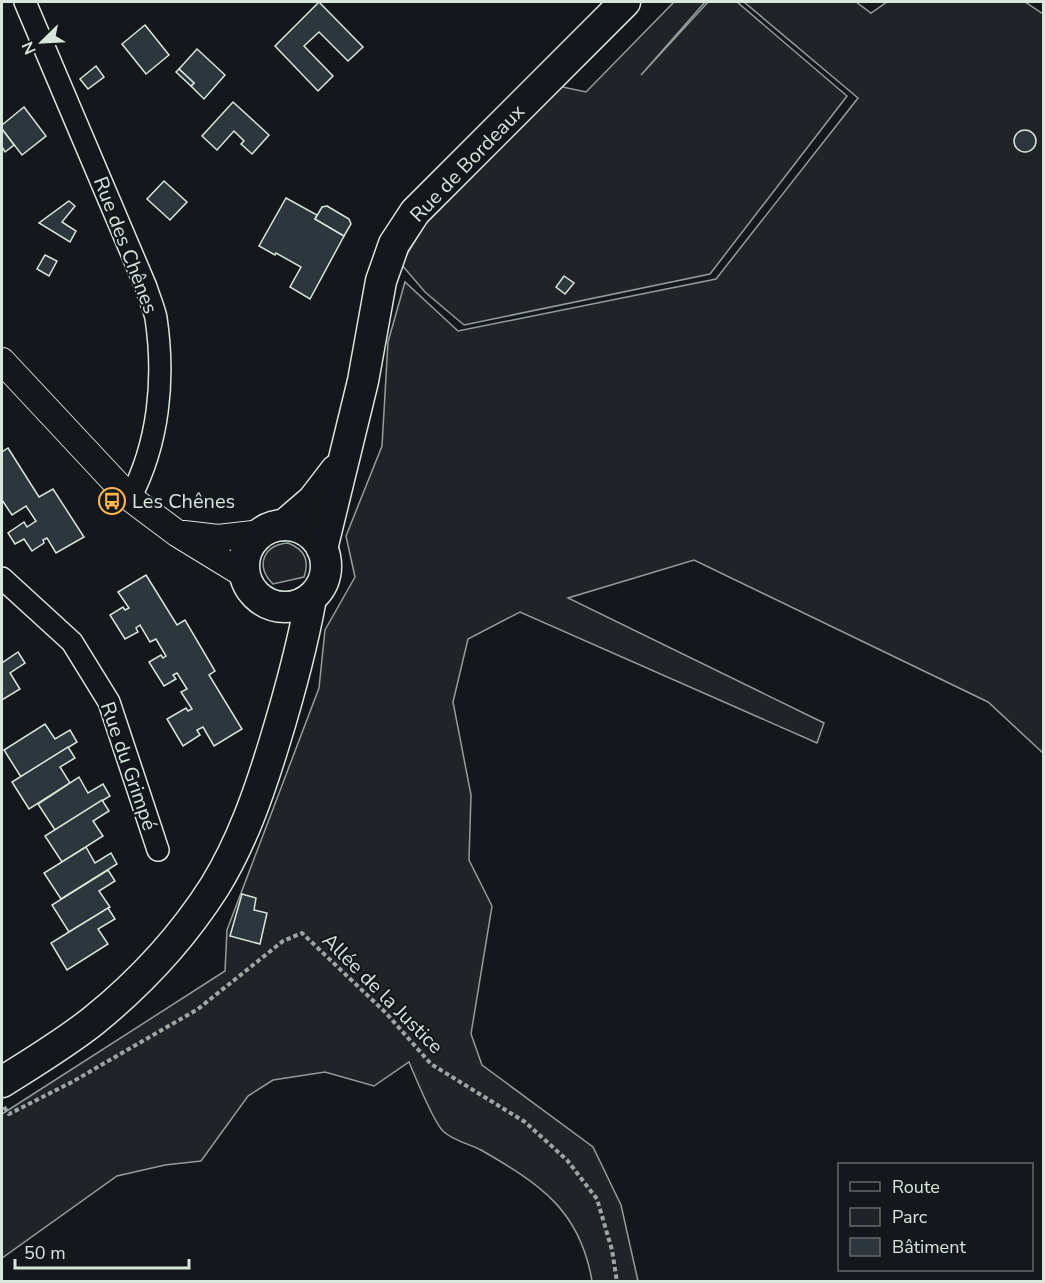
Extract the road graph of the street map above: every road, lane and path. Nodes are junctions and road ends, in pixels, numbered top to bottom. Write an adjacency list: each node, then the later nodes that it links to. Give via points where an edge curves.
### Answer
1 (25, 2): 5 (street, Rue des Chênes, via 156,317 160,386 141,477)
2 (625, 2): 4 (main road, Rue de Bordeaux, via 415,212 394,243 381,281 363,381)
3 (2, 361): 5 (street)
4 (342, 463): 6 (main road, Rue de Bordeaux, via 313,500); 8 (main road, Rue de Bordeaux)
5 (130, 498): 7 (street)
6 (273, 529): 7 (street, via 218,538); 8 (main road, via 296,527 307,532); 9 (main road, via 253,541 247,551)
7 (178, 534): 9 (street)
8 (322, 549): 11 (main road, via 326,570)
9 (245, 575): 12 (main road, via 255,594)
10 (2, 578): 14 (street, Rue du Grimpé, via 72,642 109,702)
11 (311, 598): 12 (main road, via 293,606); 13 (main road)
12 (273, 605): 13 (main road)
13 (295, 676): 15 (main road, via 259,794 235,849 204,903 168,949 111,1006 61,1045)
14 (158, 850)
15 (2, 1082)
16 (2, 1104): 17 (path, Allée de la Justice, via 9,1114 72,1082 198,1009 284,941 302,933 386,1013 430,1064 525,1122 567,1160 597,1199)
17 (617, 1281)

